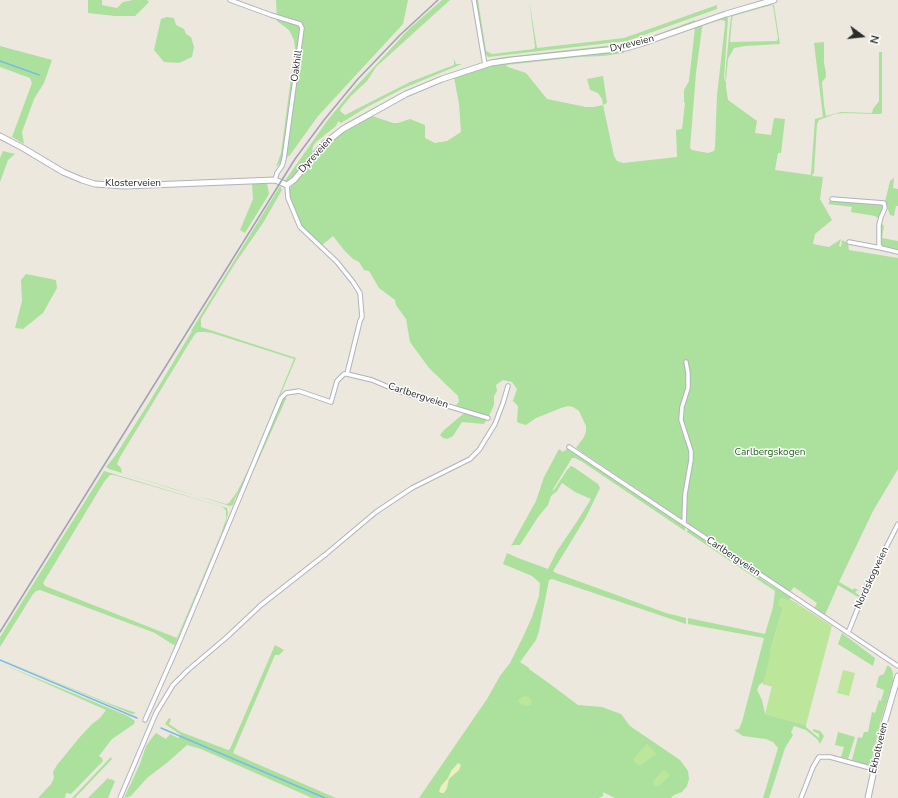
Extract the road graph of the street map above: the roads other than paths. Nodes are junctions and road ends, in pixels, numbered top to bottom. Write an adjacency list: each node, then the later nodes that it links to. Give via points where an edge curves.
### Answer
1 (230, 0): 6 (street, Oakhill, via 300,24 302,28 284,158 277,173)
2 (474, 0): 4 (street)
3 (774, 0): 4 (main road, Dyreveien, via 626,48)
4 (486, 64): 7 (main road, Dyreveien, via 406,94 347,126 324,144)
5 (0, 136): 6 (main road, Klosterveien, via 74,177 95,184 125,186)
6 (277, 180): 7 (main road)
7 (287, 185): 13 (street, via 288,198 300,227 337,262 360,293 362,317)
8 (832, 199): 10 (street, via 884,203 878,233)
9 (850, 242): 10 (street)
10 (881, 248): 11 (street)
11 (898, 252)
12 (686, 362): 17 (street, via 688,388 681,420 691,455)
13 (348, 374): 15 (street, Carlbergveien); 22 (street, via 344,374 337,382 331,402 299,391 281,398)
14 (508, 386): 24 (street, via 495,424 479,450 470,459 412,488 376,512 261,605 173,685 156,713)
15 (488, 418)
16 (569, 447): 17 (street, Carlbergveien)
17 (684, 523): 19 (street, Carlbergveien)
18 (898, 524): 19 (street, Nordskogveien, via 867,585)
19 (848, 633): 20 (street, Carlbergveien)
20 (898, 666)
21 (898, 676): 23 (main road, Ekholtveien)
22 (145, 720)
23 (874, 769): 25 (street, via 830,757 819,758); 26 (main road, Ekholtveien)
24 (120, 798)
25 (801, 798)
26 (868, 798)

